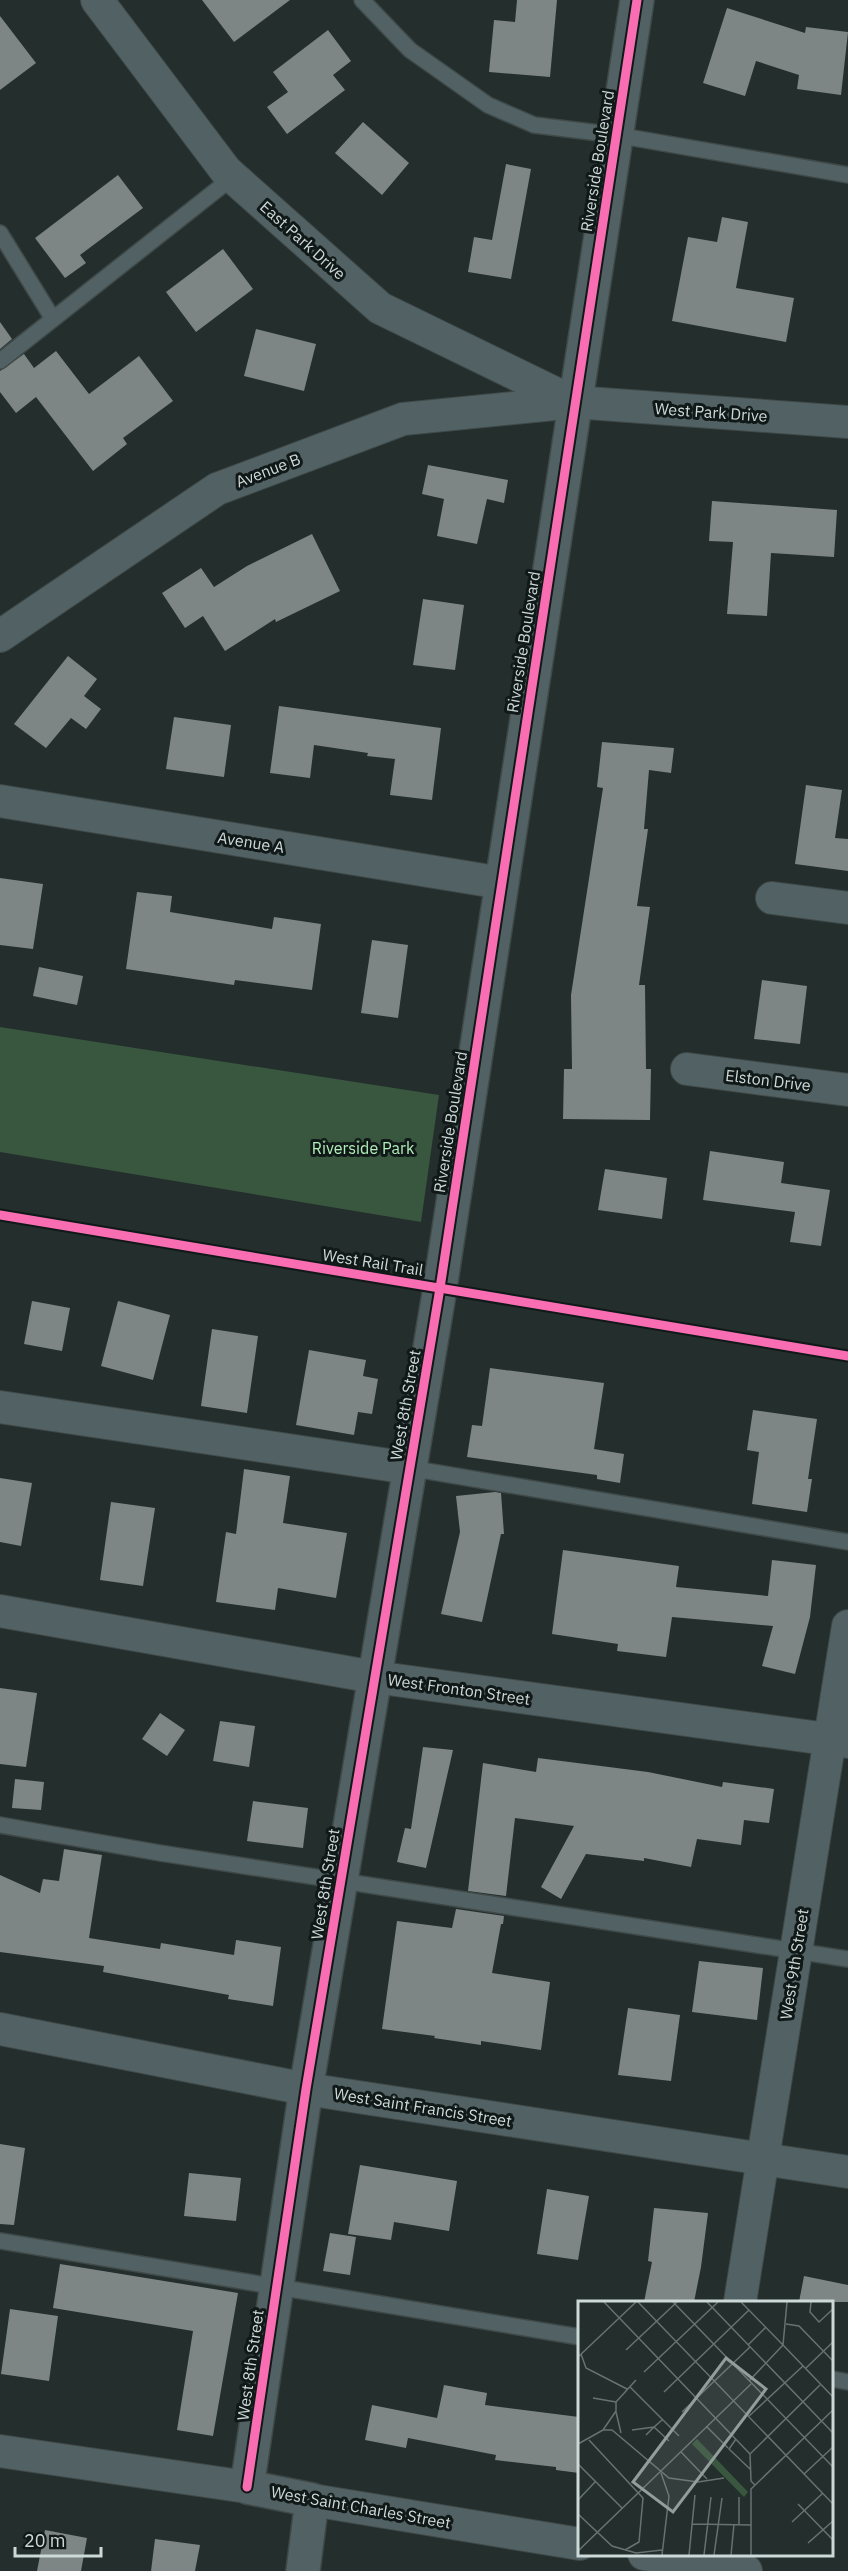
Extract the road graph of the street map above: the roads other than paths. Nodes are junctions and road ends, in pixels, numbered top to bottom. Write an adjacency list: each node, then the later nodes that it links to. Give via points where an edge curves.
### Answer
1 (97, 0): 6 (street, East Park Drive)
2 (362, 0): 4 (lane, via 410,50 488,105 534,125)
3 (637, 0): 4 (street, Riverside Boulevard)
4 (616, 135): 5 (lane); 10 (street, Riverside Boulevard)
5 (848, 175)
6 (233, 177): 8 (lane); 10 (street, East Park Drive, via 380,308)
7 (0, 233): 8 (lane)
8 (54, 319): 9 (lane)
9 (0, 361)
10 (574, 402): 11 (street, West Park Drive); 12 (street, Avenue B, via 403,419 217,489); 14 (street, Riverside Boulevard)
11 (848, 422)
12 (0, 636)
13 (0, 801): 14 (street, Avenue A)
14 (502, 883): 19 (street, Riverside Boulevard)
15 (772, 898): 16 (street)
16 (848, 908)
17 (687, 1069): 18 (street, Elston Drive)
18 (848, 1090)
19 (440, 1288): 21 (street, West 8th Street)
20 (0, 1407): 21 (street)
21 (409, 1468): 22 (lane); 25 (street, West 8th Street)
22 (848, 1542)
23 (0, 1611): 25 (street, West Fronton Street)
24 (848, 1626): 26 (street, West 9th Street)
25 (374, 1677): 26 (street, West Fronton Street); 28 (street, West 8th Street)
26 (839, 1741): 29 (street, West 9th Street)
27 (0, 1825): 28 (lane)
28 (341, 1879): 29 (lane); 32 (street, West 8th Street)
29 (796, 1951): 30 (lane); 33 (street, West 9th Street)
30 (848, 1959)
31 (0, 2029): 32 (street, West Saint Francis Street)
32 (306, 2089): 33 (street, West Saint Francis Street); 36 (street, West 8th Street)
33 (763, 2160): 34 (street, West Saint Francis Street); 37 (street, West 9th Street)
34 (848, 2172)
35 (0, 2241): 36 (lane)
36 (277, 2285): 38 (lane); 42 (street, West 8th Street)
37 (740, 2301)
38 (578, 2337)
39 (833, 2379): 40 (lane)
40 (848, 2382)
41 (0, 2451): 42 (street, West Saint Charles Street)
42 (247, 2487): 43 (street, West Saint Charles Street)
43 (312, 2500): 44 (street, West Saint Charles Street); 47 (street)
44 (578, 2544)
45 (656, 2556): 46 (street)
46 (698, 2563): 48 (street)
47 (303, 2571)
48 (747, 2571)

